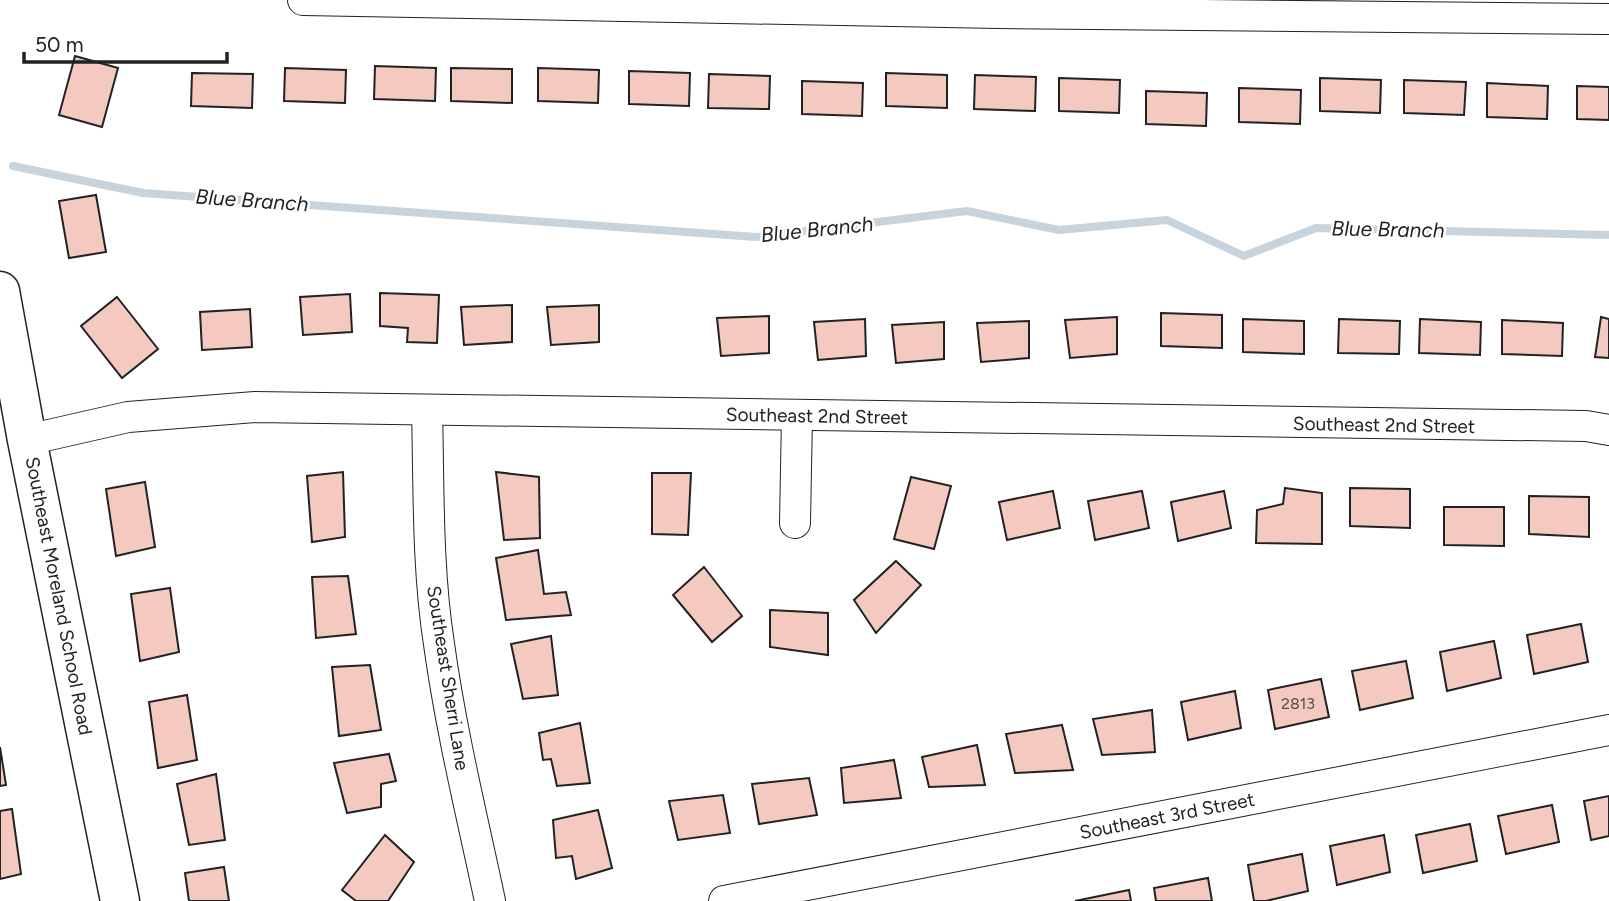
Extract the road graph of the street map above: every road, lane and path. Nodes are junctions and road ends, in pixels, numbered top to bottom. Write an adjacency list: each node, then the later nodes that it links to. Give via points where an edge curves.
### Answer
1 (303, 0): 2 (street)
2 (628, 3): 3 (street)
3 (998, 7): 4 (street)
4 (1367, 8): 5 (street)
5 (1609, 19)
6 (0, 291): 10 (main road, Southeast Moreland School Road)
7 (427, 410): 8 (street, Southeast 2nd Street); 10 (street, Southeast 2nd Street, via 256,407 128,417); 14 (street, Southeast Sherri Lane, via 430,557 438,643)
8 (797, 416): 9 (street, Southeast 2nd Street); 11 (street)
9 (1609, 429)
10 (27, 440): 13 (main road, Southeast Moreland School Road)
11 (794, 523)
12 (1609, 730): 15 (street, Southeast 3rd Street)
13 (120, 901)
14 (490, 901)
15 (724, 901)

